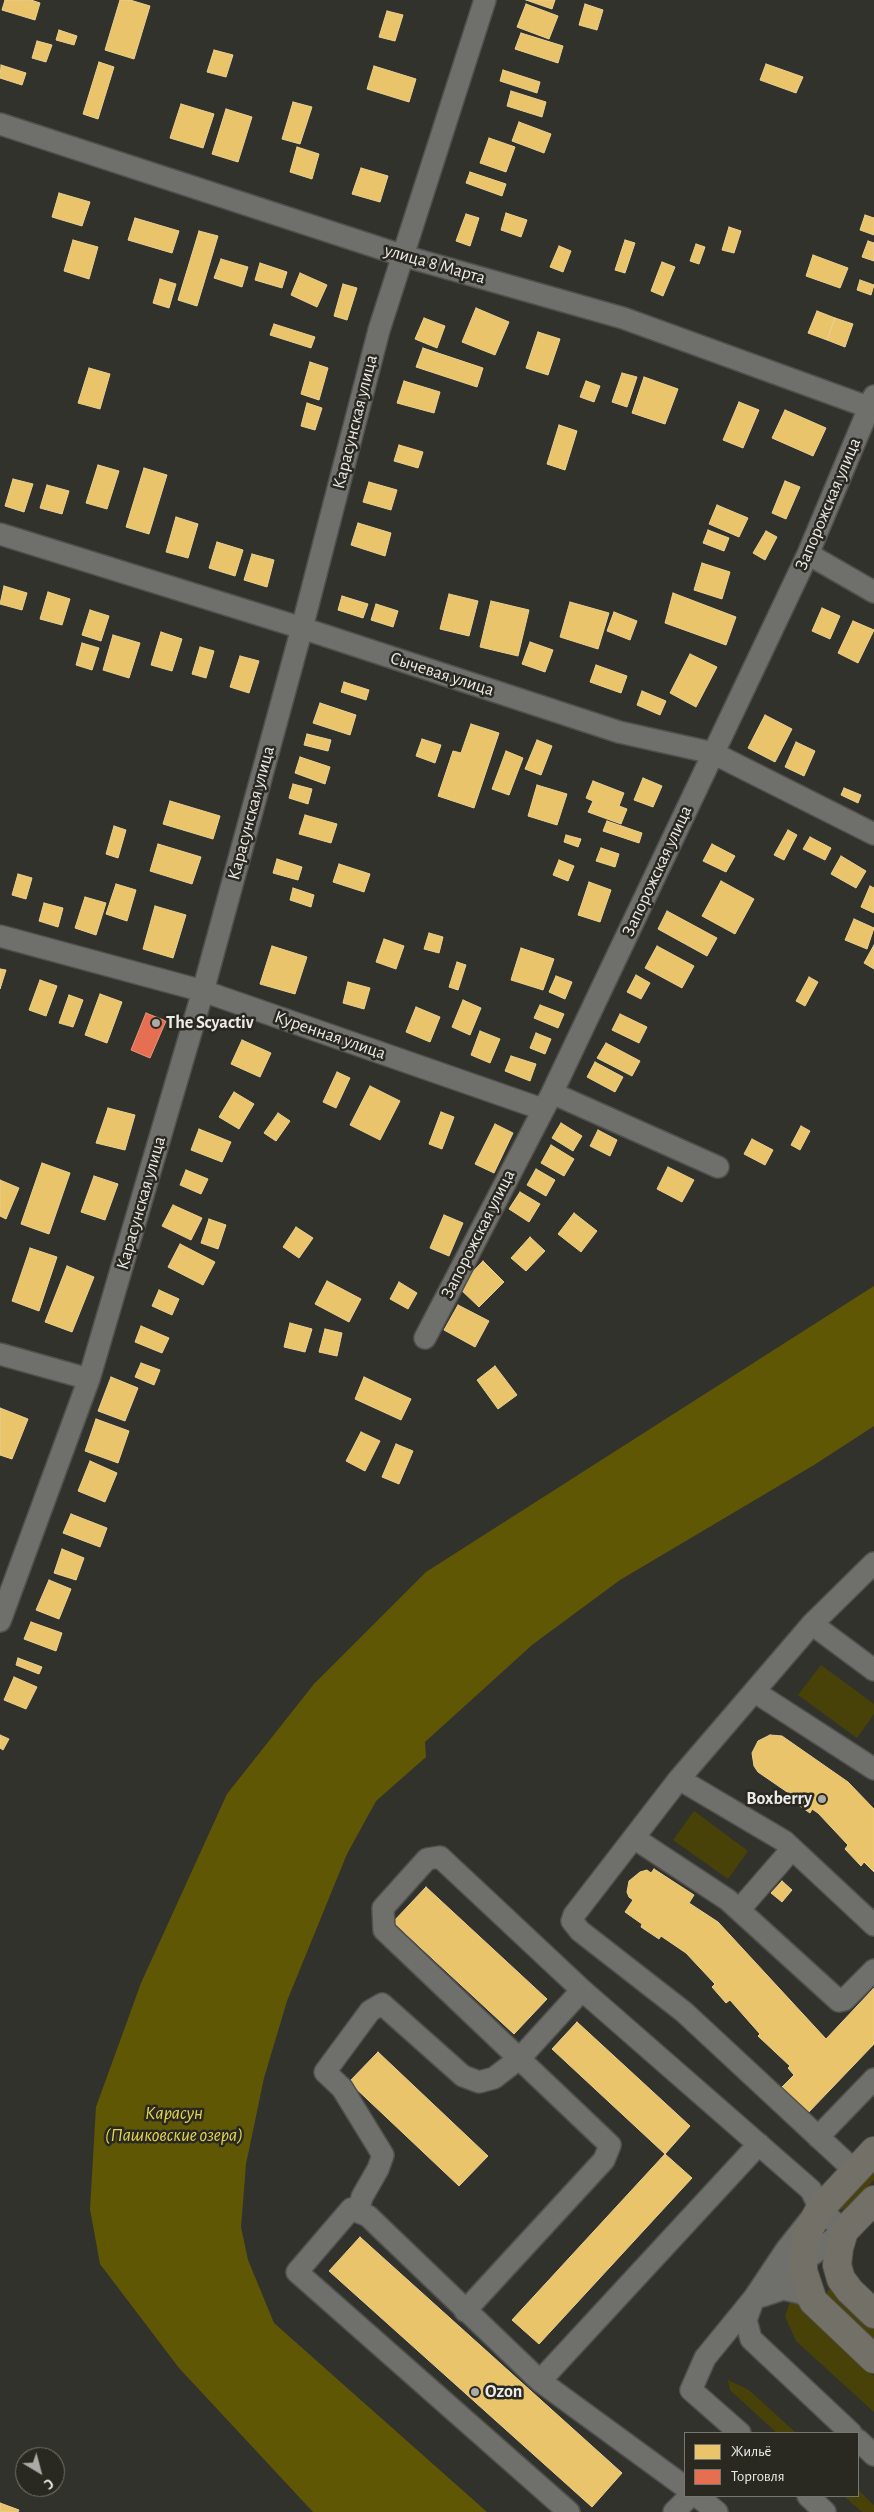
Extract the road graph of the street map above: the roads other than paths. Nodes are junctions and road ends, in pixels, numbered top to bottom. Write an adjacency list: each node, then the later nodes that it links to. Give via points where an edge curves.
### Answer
1 (485, 0): 3 (street, Карасунская улица)
2 (0, 124): 3 (street, улица 8 Марта)
3 (404, 256): 4 (street, улица 8 Марта, via 623,318); 8 (street, Карасунская улица, via 379,330)
4 (871, 401): 6 (street, Запорожская улица)
5 (0, 534): 8 (street, Сычевая улица)
6 (808, 554): 7 (street); 9 (street, Запорожская улица)
7 (874, 592)
8 (302, 628): 9 (street, Сычевая улица, via 620,732); 12 (street, Карасунская улица)
9 (713, 752): 10 (street, Сычевая улица); 13 (street, Запорожская улица)
10 (874, 834)
11 (0, 936): 12 (street, Куренная улица)
12 (203, 991): 13 (street, Куренная улица); 17 (street, Карасунская улица)
13 (547, 1101): 14 (street, Куренная улица); 15 (street, Запорожская улица)
14 (718, 1167)
15 (425, 1338)
16 (0, 1354): 17 (street)
17 (89, 1379): 19 (street, Карасунская улица)
18 (874, 1563): 20 (street)
19 (0, 1621)
20 (812, 1624): 21 (street); 22 (street)
21 (874, 1670)
22 (755, 1692): 23 (street); 24 (street)
23 (871, 1761)
24 (679, 1779): 25 (street); 26 (street, via 784,1841)
25 (634, 1838): 27 (street); 33 (street, via 574,1915 574,1926 684,2012)
26 (792, 1849): 27 (street); 28 (street)
27 (739, 1910): 29 (street, via 839,2000 848,1998)
28 (874, 1924)
29 (874, 1970)
30 (582, 1990): 31 (street); 31 (street, via 440,1857 427,1859 383,1908 384,1930); 34 (street)
31 (520, 2058): 39 (street, via 494,2078 479,2082 463,2076 382,2004 370,2011 324,2072 342,2088 383,2155); 44 (street, via 610,2145 604,2160)
32 (874, 2079): 33 (street)
33 (818, 2137): 36 (street)
34 (759, 2144): 38 (street, via 811,2190); 47 (street)
35 (874, 2151): 36 (main road)
36 (855, 2171): 38 (main road)
37 (874, 2200): 40 (main road)
38 (820, 2208): 40 (street); 41 (main road, via 807,2233); 43 (street, via 786,2250)
39 (358, 2212): 44 (street, via 368,2216); 56 (street, via 351,2209 297,2272)
40 (841, 2240): 41 (street); 42 (main road, via 837,2265)
41 (807, 2281): 42 (street, via 831,2281); 43 (street); 43 (street, via 801,2293 783,2289); 46 (main road)
42 (850, 2291): 45 (main road)
43 (754, 2298): 48 (street, via 705,2358 691,2390); 49 (street, via 746,2320 751,2339)
44 (465, 2311): 47 (street)
45 (874, 2314)
46 (874, 2359)
47 (540, 2381): 52 (street)
48 (739, 2432)
49 (850, 2432)
50 (859, 2441): 51 (street)
51 (874, 2455)
52 (684, 2485)
53 (689, 2497): 57 (street)
54 (698, 2497): 58 (street)
55 (809, 2497): 59 (street)
56 (569, 2512)
57 (674, 2512)
58 (717, 2512)
59 (825, 2512)

